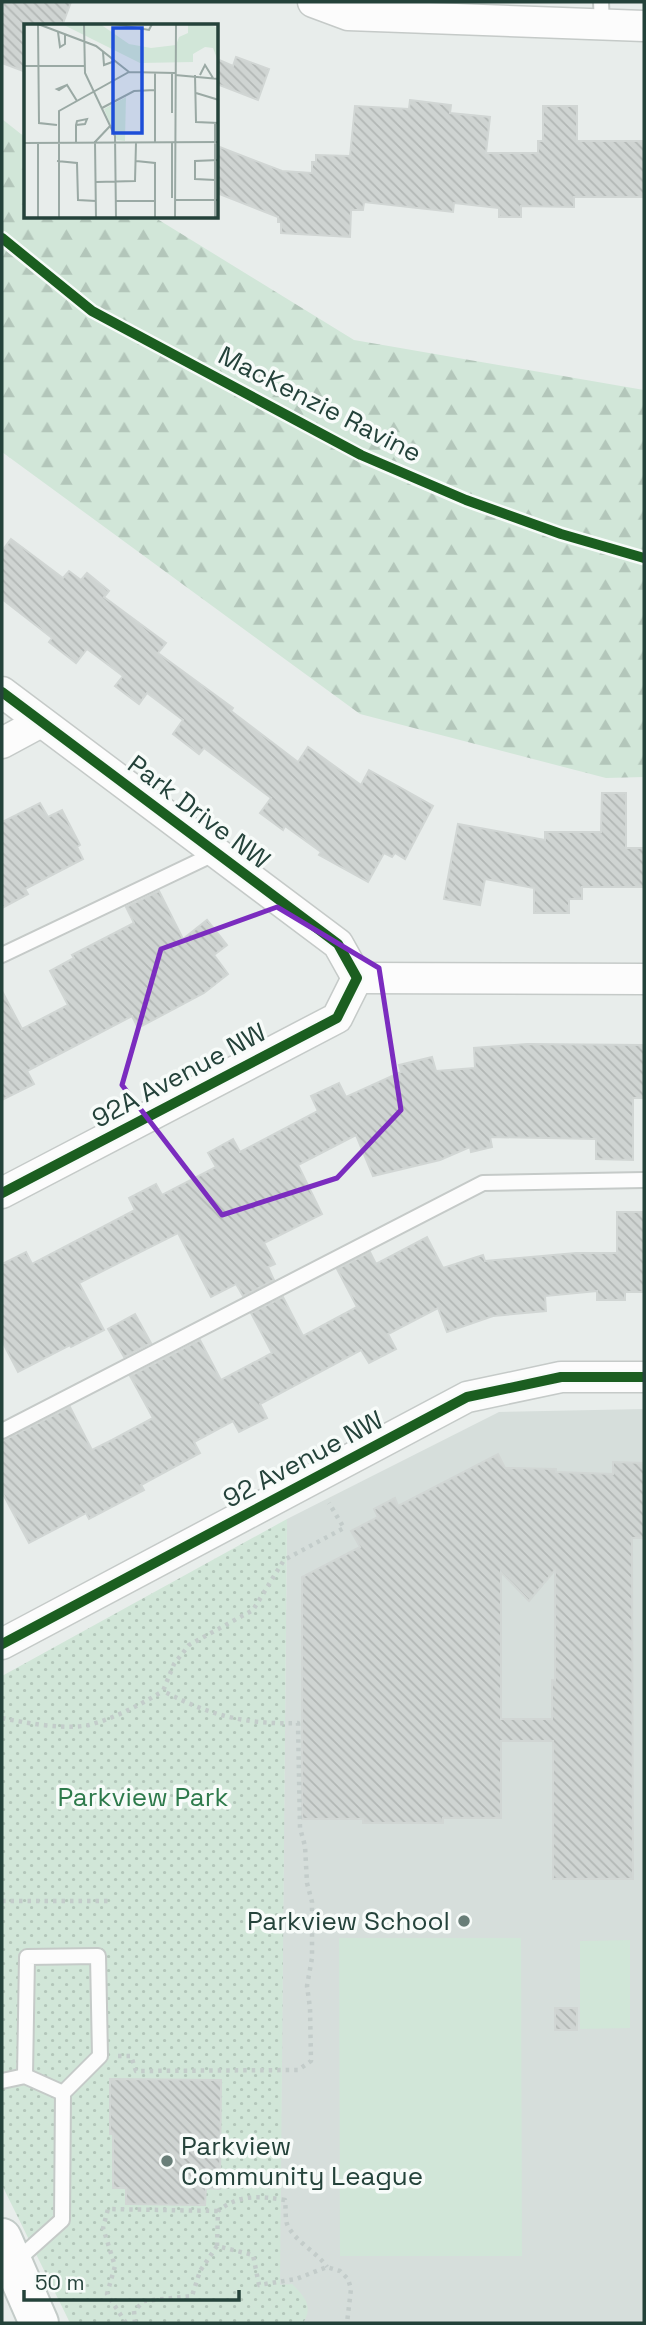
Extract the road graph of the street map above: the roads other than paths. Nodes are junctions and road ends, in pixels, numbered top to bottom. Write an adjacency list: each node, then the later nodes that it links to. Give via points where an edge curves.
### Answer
1 (313, 2): 2 (street)
2 (348, 8): 3 (street)
3 (601, 13): 4 (street)
4 (644, 26)
5 (2, 692): 6 (street, Park Drive NW)
6 (41, 722): 7 (street); 8 (street, Park Drive NW)
7 (2, 743)
8 (216, 853): 9 (lane); 10 (street, Park Drive NW, via 338,944)
9 (2, 956)
10 (357, 978): 11 (street); 13 (street, 92A Avenue NW, via 337,1018)
11 (644, 979)
12 (644, 1180): 15 (lane, via 483,1183)
13 (2, 1192)
14 (644, 1377): 16 (street, 92 Avenue NW, via 561,1377 467,1397)
15 (2, 1430)
16 (2, 1644)
17 (25, 2076): 18 (lane); 19 (lane); 19 (lane, via 27,1957 98,1956 100,2056)
18 (2, 2081)
19 (63, 2093): 20 (lane, via 62,2220)
20 (7, 2251): 21 (street)
21 (39, 2323)

